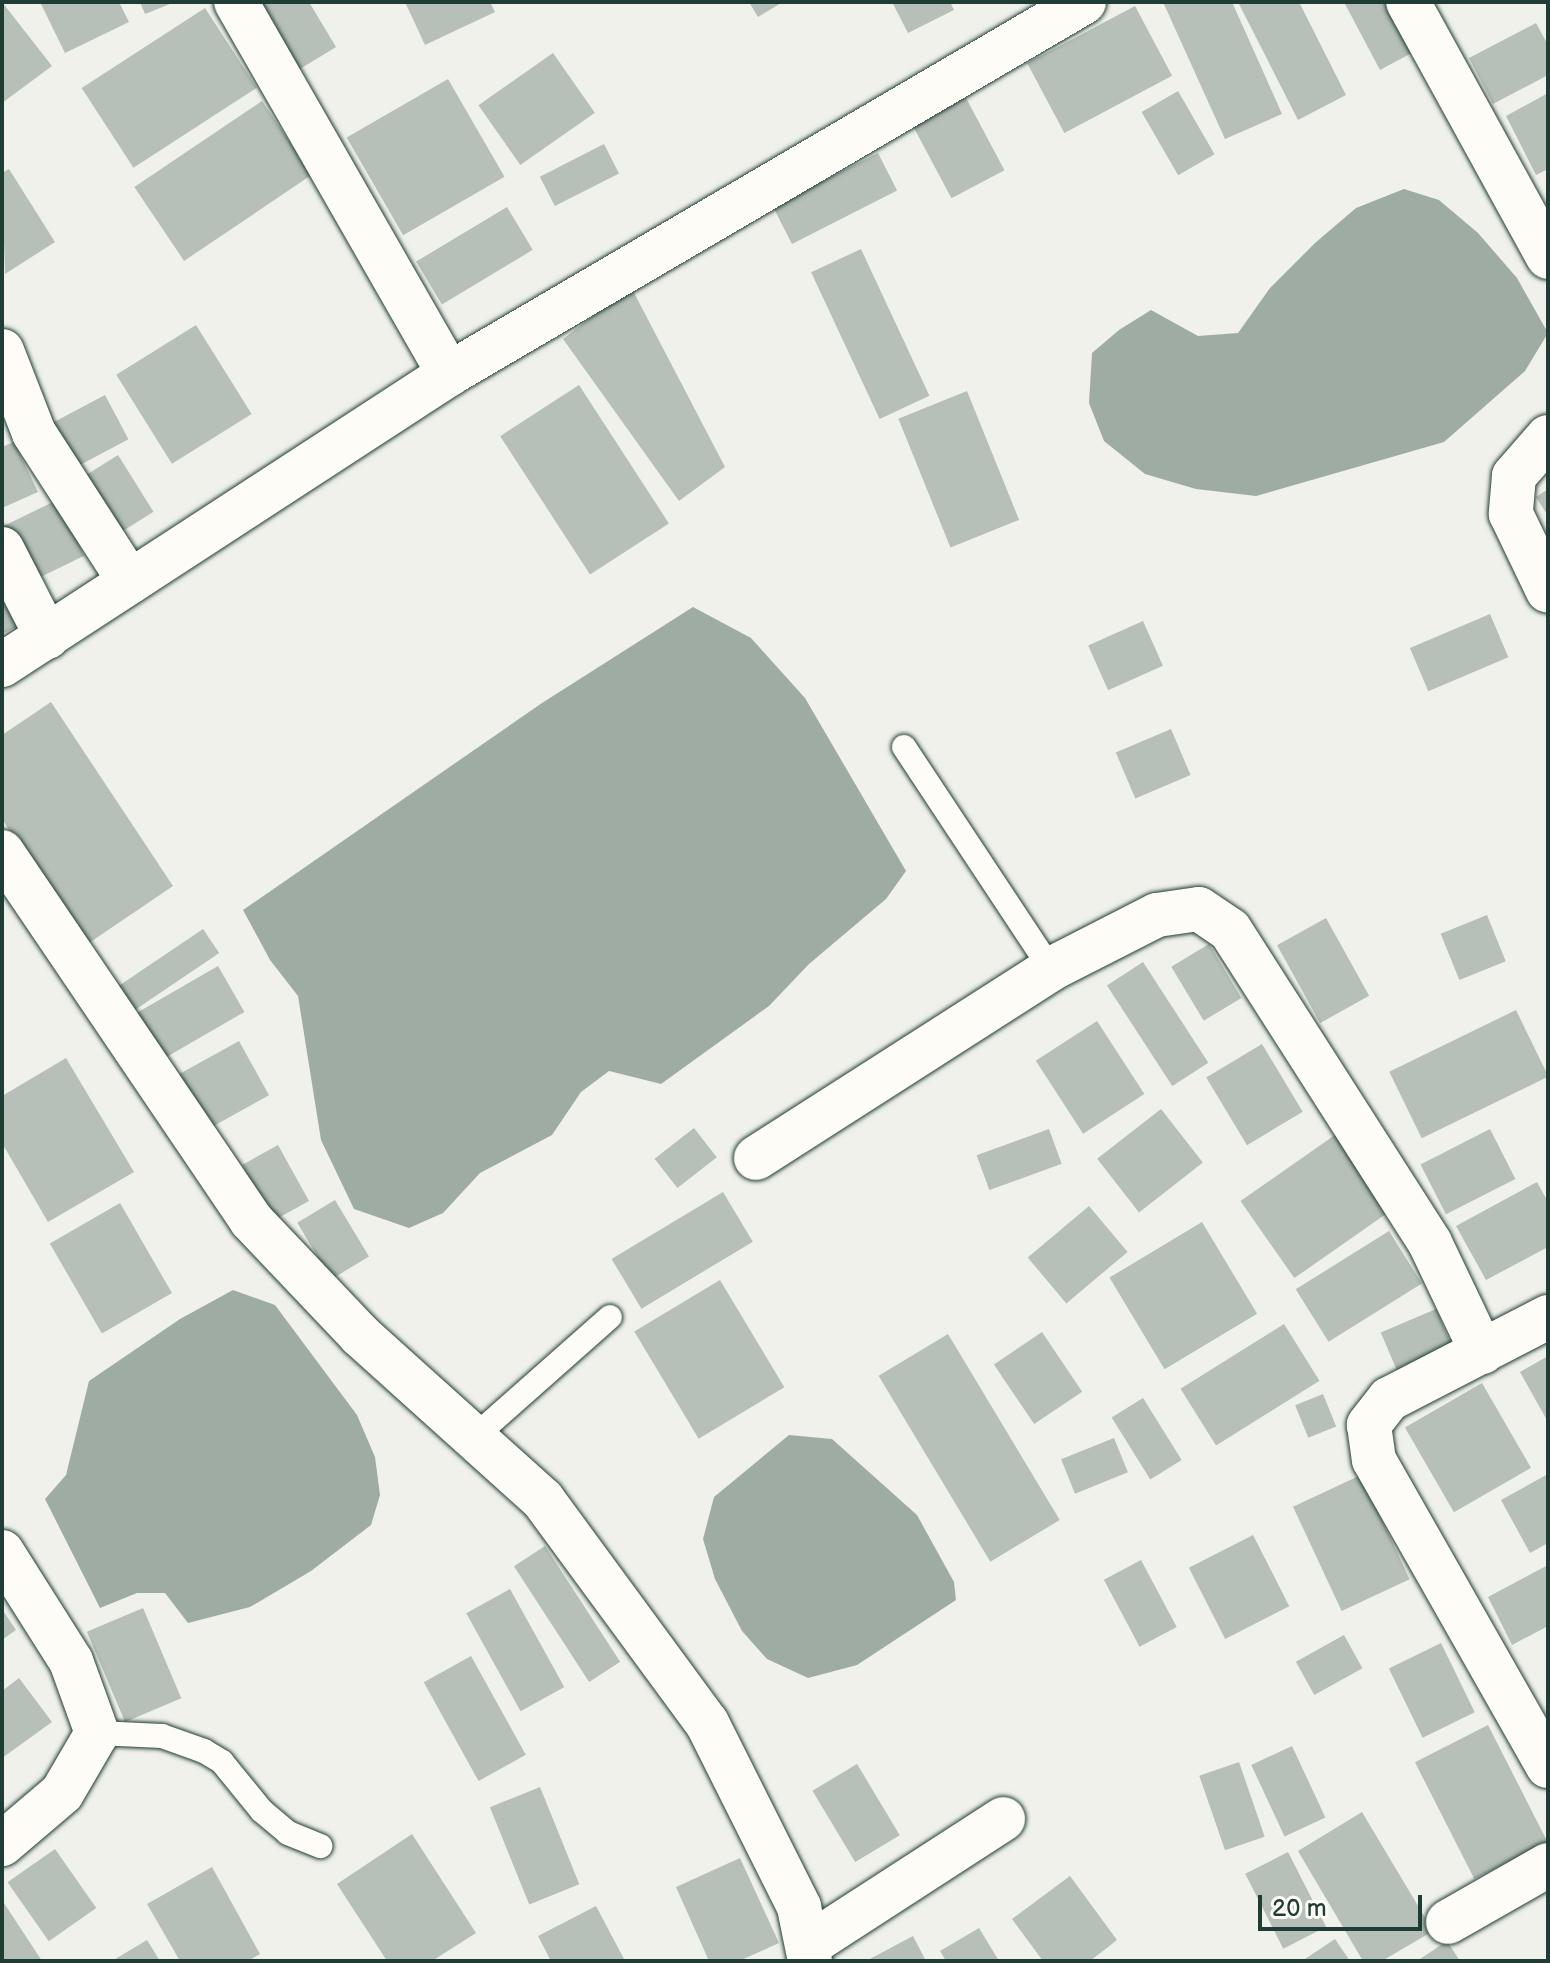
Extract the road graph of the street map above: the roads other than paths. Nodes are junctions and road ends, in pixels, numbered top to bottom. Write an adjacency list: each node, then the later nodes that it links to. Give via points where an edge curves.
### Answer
1 (236, 2): 6 (street)
2 (1084, 2): 6 (street)
3 (1408, 2): 4 (street)
4 (1548, 257)
5 (2, 351): 9 (street, via 34,433)
6 (449, 374): 9 (street)
7 (1548, 437): 10 (street, via 1514,476 1511,514)
8 (2, 549): 11 (street)
9 (130, 582): 11 (street)
10 (1548, 591)
11 (47, 637): 12 (street)
12 (2, 665)
13 (904, 747): 15 (lane)
14 (2, 852): 20 (street, via 251,1220 360,1335)
15 (1051, 969): 16 (street); 19 (street, via 1157,915 1199,909 1230,930 1430,1243)
16 (756, 1158)
17 (610, 1317): 20 (lane)
18 (1548, 1317): 19 (street)
19 (1482, 1352): 23 (street, via 1389,1399 1369,1425 1374,1460)
20 (472, 1439): 29 (street, via 543,1500 707,1723 799,1907)
21 (2, 1552): 22 (street, via 71,1661)
22 (97, 1733): 25 (street, via 62,1793); 26 (lane, via 162,1736 204,1751 222,1762 262,1811 288,1833)
23 (1548, 1766)
24 (1003, 1819): 29 (street)
25 (2, 1844)
26 (321, 1846)
27 (1548, 1865): 28 (street)
28 (1448, 1922)
29 (810, 1952)

